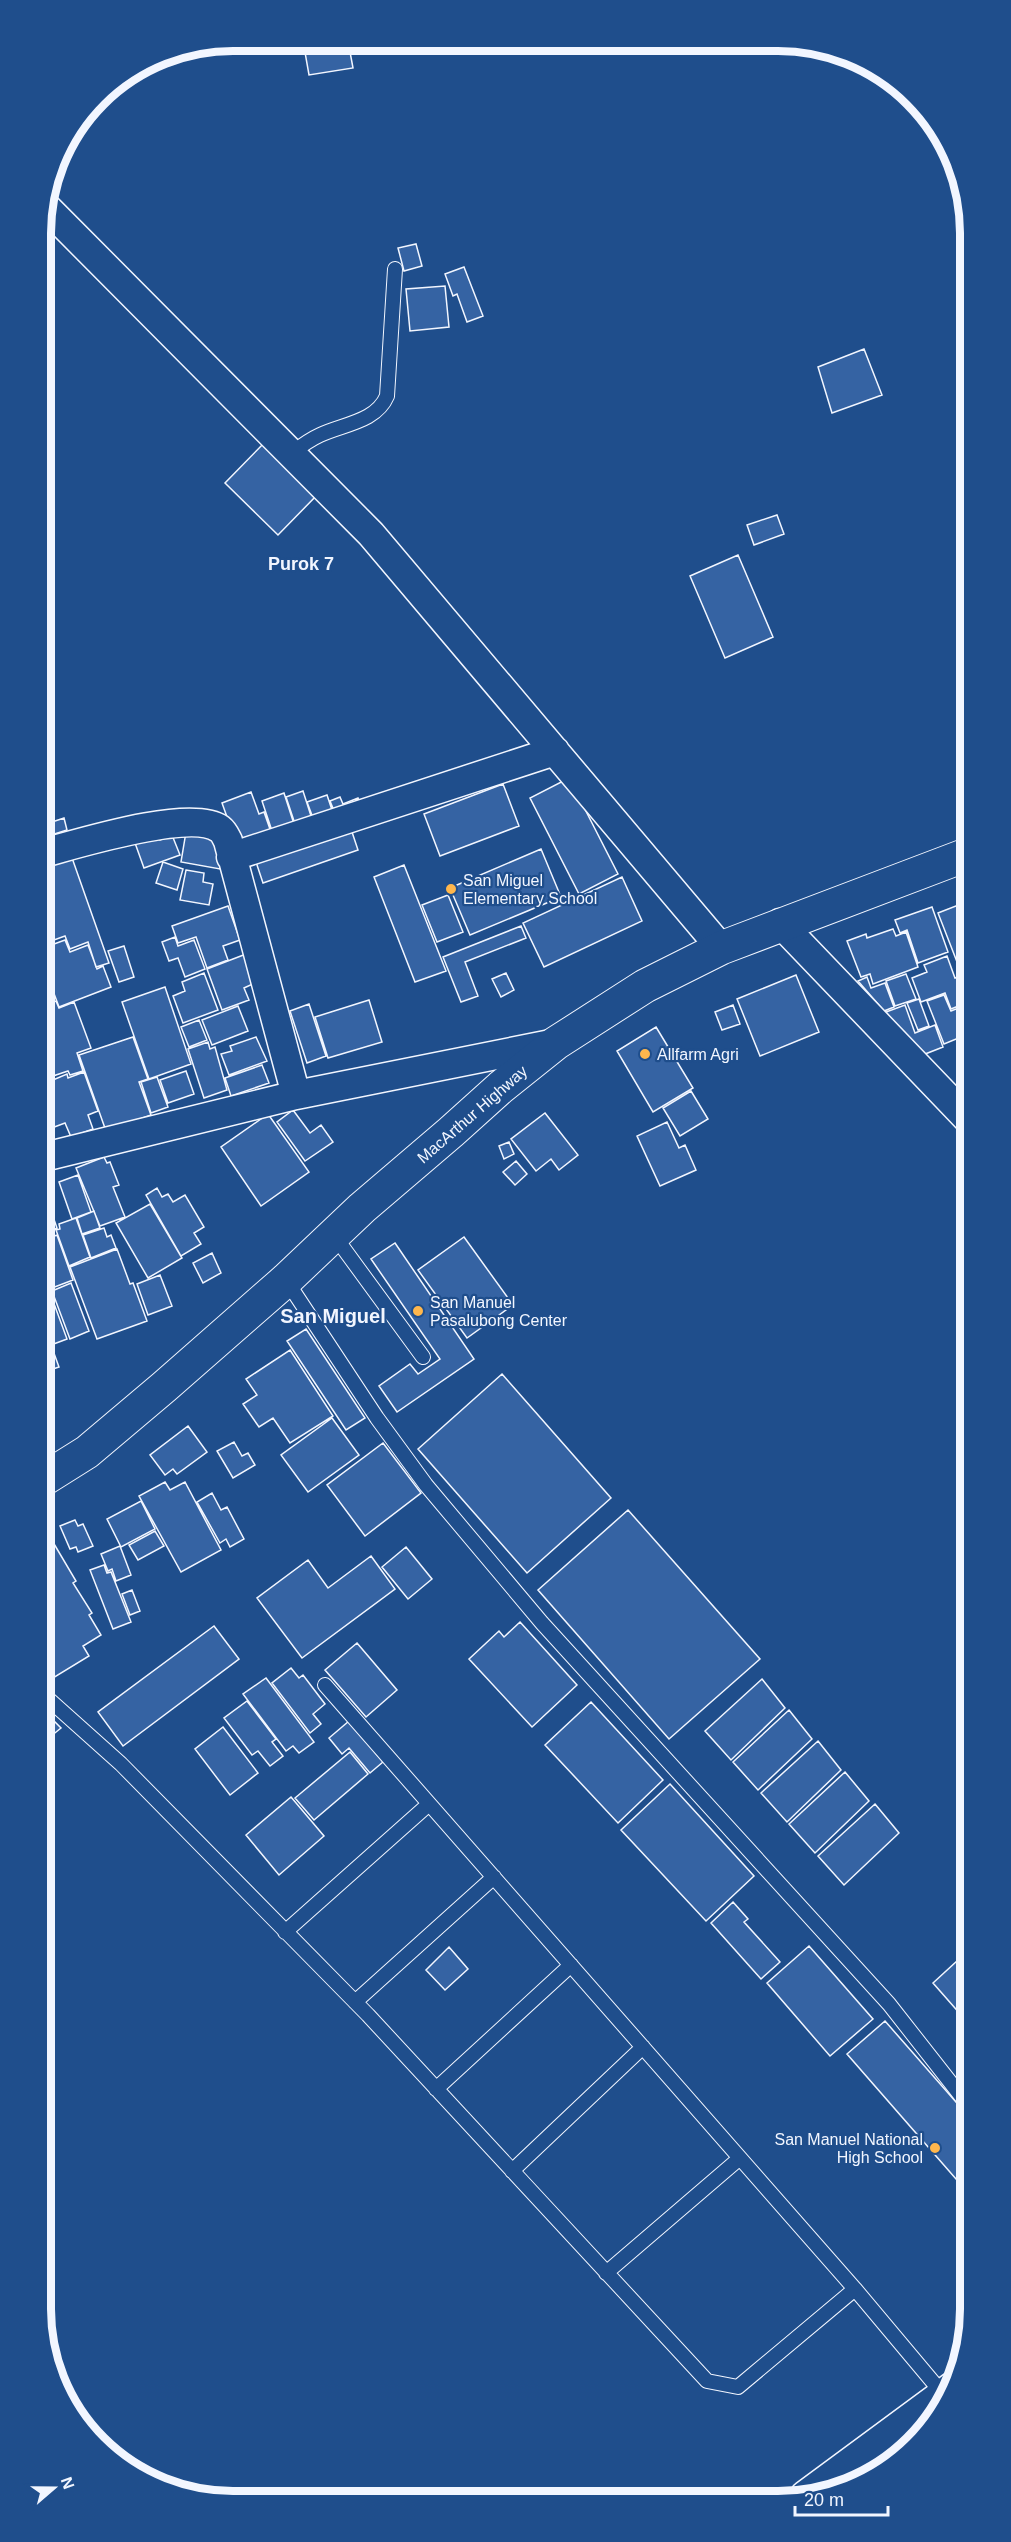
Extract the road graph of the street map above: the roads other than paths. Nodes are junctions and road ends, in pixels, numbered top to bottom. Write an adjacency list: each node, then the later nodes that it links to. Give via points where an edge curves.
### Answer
1 (52, 213): 3 (street)
2 (395, 269): 3 (lane, via 384,404 369,416 320,435)
3 (292, 453): 4 (street, via 371,534)
4 (555, 751): 6 (street); 9 (street)
5 (51, 851): 6 (street, via 133,829 199,824 219,828 225,834)
6 (231, 857): 11 (street)
7 (960, 857): 8 (highway, MacArthur Highway)
8 (780, 923): 9 (highway, MacArthur Highway); 12 (street)
9 (721, 948): 10 (highway, MacArthur Highway, via 645,986)
10 (556, 1043): 11 (street); 14 (highway, MacArthur Highway)
11 (296, 1095): 13 (street)
12 (960, 1111)
13 (51, 1155)
14 (333, 1234): 15 (highway, MacArthur Highway); 16 (lane)
15 (286, 1280): 17 (highway, MacArthur Highway, via 87,1452); 27 (lane, via 426,1485 542,1623 889,2004)
16 (423, 1357)
17 (51, 1475)
18 (325, 1685): 20 (lane)
19 (51, 1700): 22 (lane, via 121,1764)
20 (429, 1803): 21 (lane); 22 (lane)
21 (494, 1877): 23 (lane); 24 (lane)
22 (285, 1932): 24 (lane)
23 (571, 1965): 25 (lane); 26 (lane)
24 (355, 2002): 26 (lane)
25 (643, 2047): 28 (lane); 29 (lane)
26 (436, 2090): 29 (lane)
27 (960, 2095)
28 (740, 2158): 30 (lane); 31 (lane)
29 (512, 2171): 30 (lane)
30 (606, 2273): 31 (lane, via 707,2381 738,2387)
31 (855, 2289): 32 (lane)
32 (943, 2385)
33 (935, 2399): 34 (street)
34 (817, 2486)

